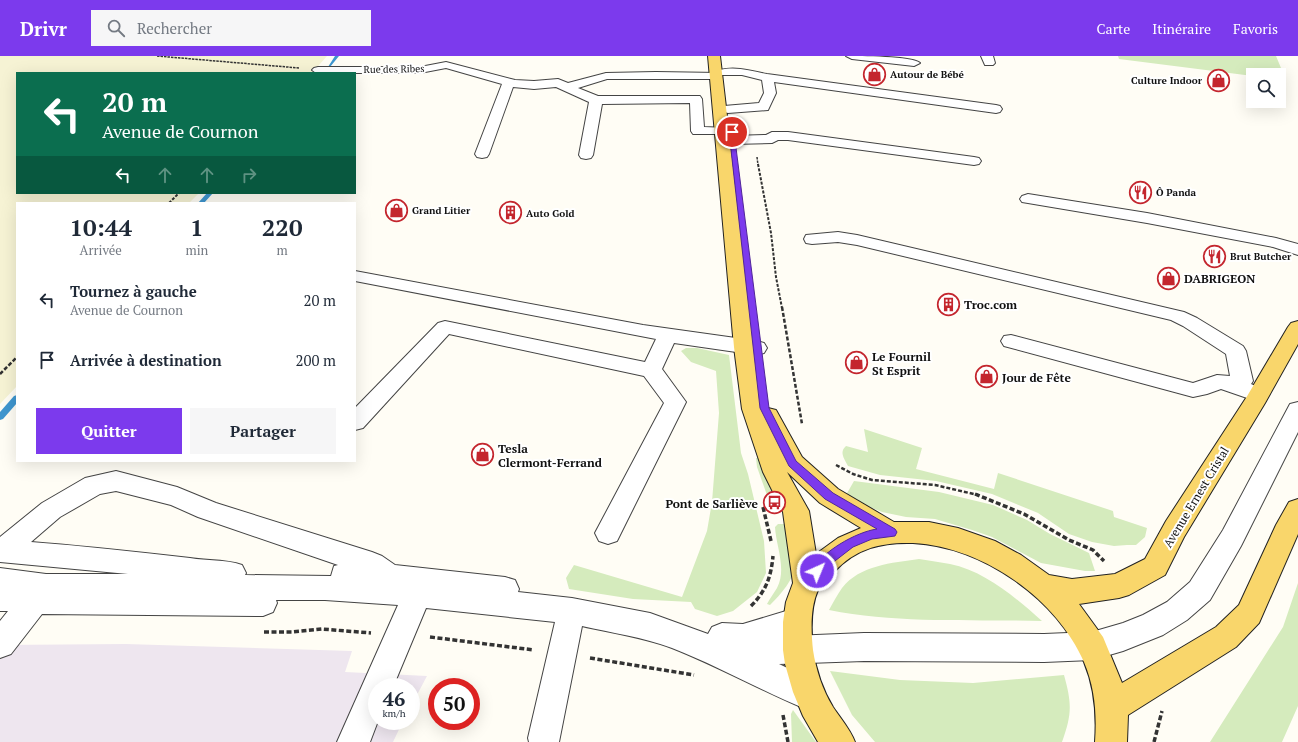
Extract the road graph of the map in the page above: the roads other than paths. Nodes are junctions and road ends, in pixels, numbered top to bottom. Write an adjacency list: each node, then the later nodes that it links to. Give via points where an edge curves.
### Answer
1 (454, 56): 5 (street)
2 (714, 56): 6 (main road)
3 (852, 56): 4 (street)
4 (914, 63)
5 (446, 65): 8 (street, Rue des Ribes, via 420,70); 11 (street, Rue des Ribes)
6 (721, 68): 9 (street, Rue des Ribes); 13 (street, Rue des Ribes, via 656,75 606,76); 16 (main road); 19 (main road)
7 (318, 70): 8 (street, Rue des Ribes)
8 (369, 70): 10 (street)
9 (767, 78): 17 (street, Rue des Ribes); 18 (street, via 770,93)
10 (360, 81)
11 (509, 83): 12 (street, Rue des Ribes); 20 (street)
12 (534, 85): 13 (street, Rue des Ribes); 14 (street)
13 (562, 85): 15 (street)
14 (526, 96)
15 (596, 100): 19 (street, via 696,99 698,131); 21 (street)
16 (728, 109): 18 (street); 19 (main road)
17 (996, 109)
18 (769, 130): 19 (street); 19 (street, via 754,140); 22 (street, via 788,136)
19 (729, 134): 30 (main road)
20 (482, 154)
21 (586, 155)
22 (974, 161)
23 (1028, 199): 25 (street, via 1147,218)
24 (812, 239): 32 (street, via 838,236 857,240 1177,316 1236,351 1242,381)
25 (1298, 250)
26 (356, 276): 28 (street)
27 (1297, 329): 32 (main road, Avenue Ernest Cristal)
28 (668, 335): 30 (street); 31 (street)
29 (1011, 341): 32 (street, via 1194,390 1201,390 1218,381)
30 (751, 348): 36 (main road, via 764,408 793,463 829,496); 41 (main road, via 753,409 775,472 796,510)
31 (651, 370): 34 (street, via 445,327); 37 (street, via 675,402)
32 (1248, 391): 42 (main road, Avenue Ernest Cristal, via 1211,469 1155,567 1119,586 1072,592)
33 (1298, 410): 50 (street, via 1232,538 1200,590 1177,611 1153,625)
34 (356, 421)
35 (1295, 520): 53 (main road, via 1249,614 1226,637)
36 (891, 532): 41 (main road, via 871,535 850,544 827,560); 42 (main road, via 939,534 968,542 997,554)
37 (608, 533)
38 (2, 551): 39 (street, via 108,560 202,572); 39 (street, via 51,510 94,485 116,481 177,497 207,510 372,564)
39 (390, 576): 43 (street)
40 (0, 580): 43 (street, via 46,586 325,588)
41 (807, 582): 46 (main road)
42 (1043, 586): 50 (main road, via 1072,615)
43 (418, 594): 45 (street, via 319,603); 47 (street, via 487,615); 48 (street, via 572,611); 55 (street)
44 (0, 598): 45 (street)
45 (35, 600): 49 (street)
46 (796, 621): 48 (street, via 743,638); 51 (main road)
47 (568, 625): 48 (street, via 622,632); 54 (street)
48 (662, 631): 51 (street, via 743,650); 52 (street, via 745,664)
49 (0, 644)
50 (1092, 646): 51 (street, via 864,647); 53 (main road, via 1101,664)
51 (798, 650): 52 (main road)
52 (808, 694): 56 (main road, via 827,728)
53 (1112, 707): 57 (main road)
54 (544, 738)
55 (353, 742)
56 (839, 742)
57 (1111, 742)

